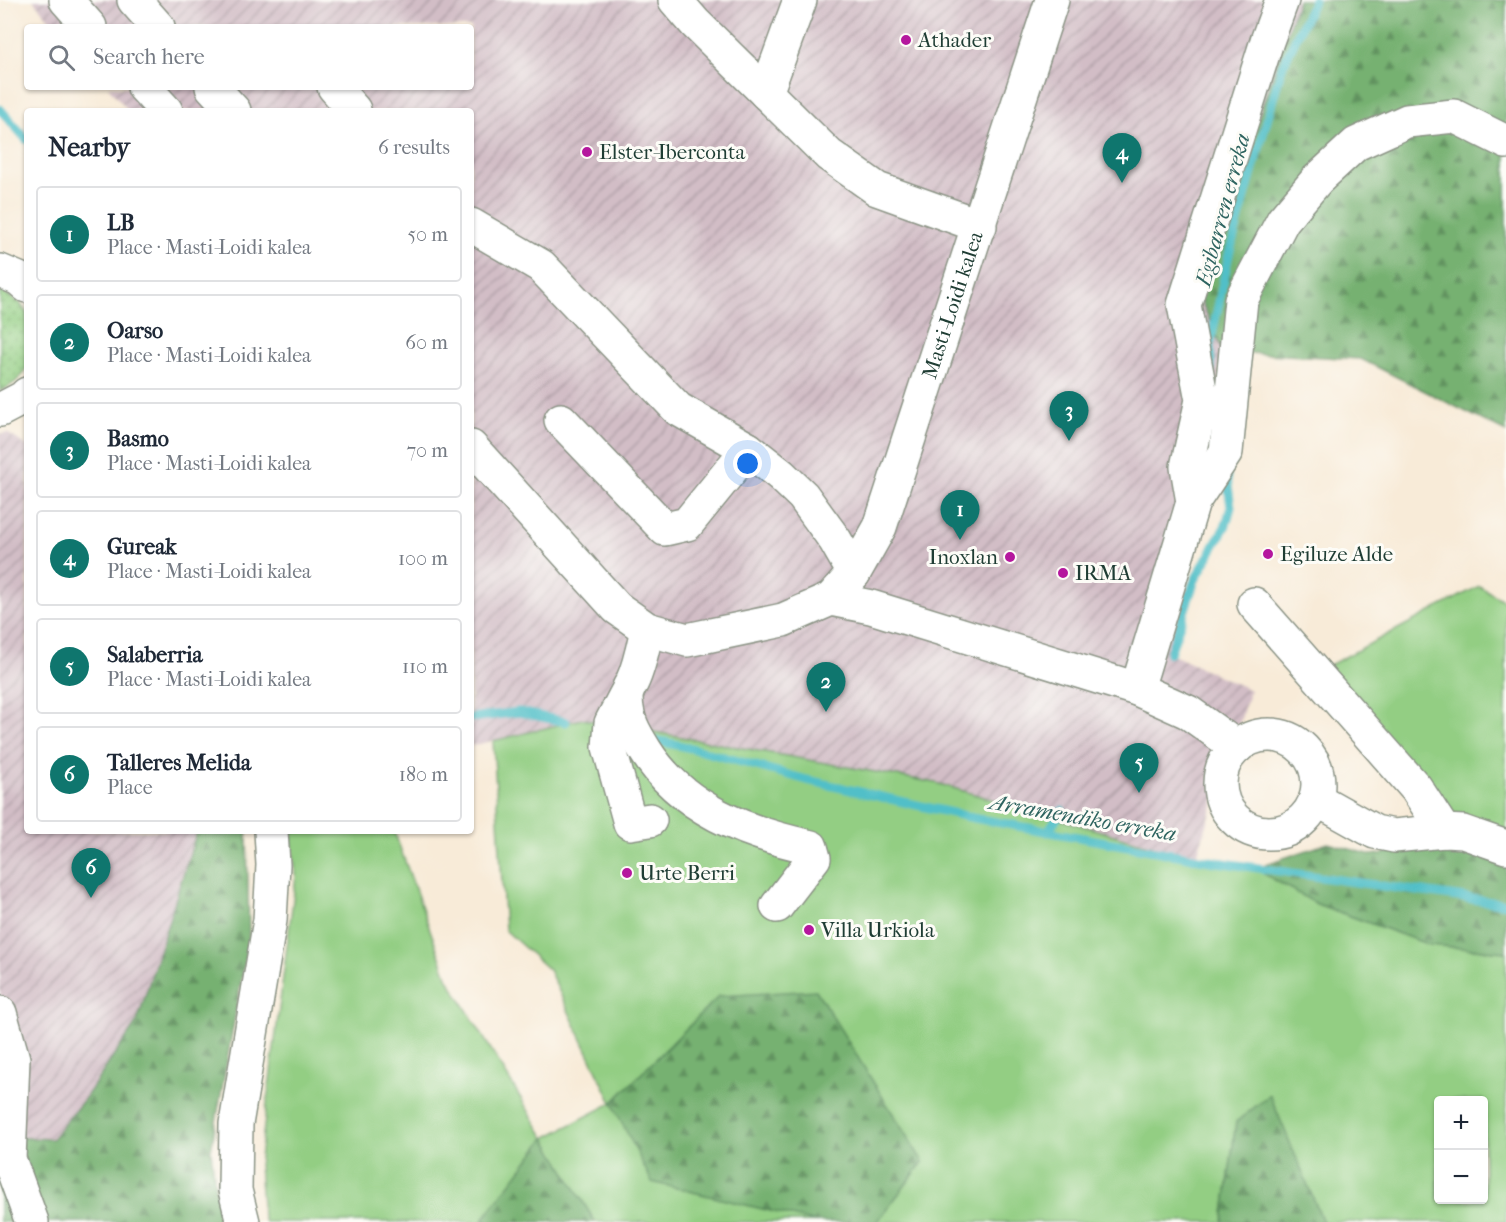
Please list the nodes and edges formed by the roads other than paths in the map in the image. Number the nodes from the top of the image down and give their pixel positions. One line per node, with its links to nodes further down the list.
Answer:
1 (66, 0): 7 (street)
2 (134, 0): 8 (street)
3 (675, 0): 10 (street)
4 (800, 0): 10 (street)
5 (1052, 0): 13 (street, Masti-Loidi kalea)
6 (1282, 0): 18 (street)
7 (87, 24)
8 (155, 24)
9 (147, 90): 11 (street)
10 (766, 93): 13 (street)
11 (163, 108)
12 (1506, 142): 18 (street)
13 (980, 226): 19 (street, Masti-Loidi kalea)
14 (474, 227): 16 (street)
15 (561, 420): 16 (street)
16 (748, 449): 19 (street)
17 (474, 450): 22 (street, Masti-Loidi kalea)
18 (1193, 502): 23 (street)
19 (854, 573): 20 (street, Masti-Loidi kalea)
20 (831, 599): 22 (street, Masti-Loidi kalea); 23 (street)
21 (1254, 604): 28 (street)
22 (647, 629): 24 (street)
23 (1137, 689): 25 (street)
24 (626, 696): 27 (street); 31 (street)
25 (1237, 747): 26 (street); 26 (street)
26 (1316, 798): 28 (street)
27 (650, 820)
28 (1444, 831): 30 (street)
29 (271, 834): 34 (street)
30 (1506, 847)
31 (777, 906)
32 (0, 1013): 33 (street)
33 (32, 1222)
34 (243, 1222)

